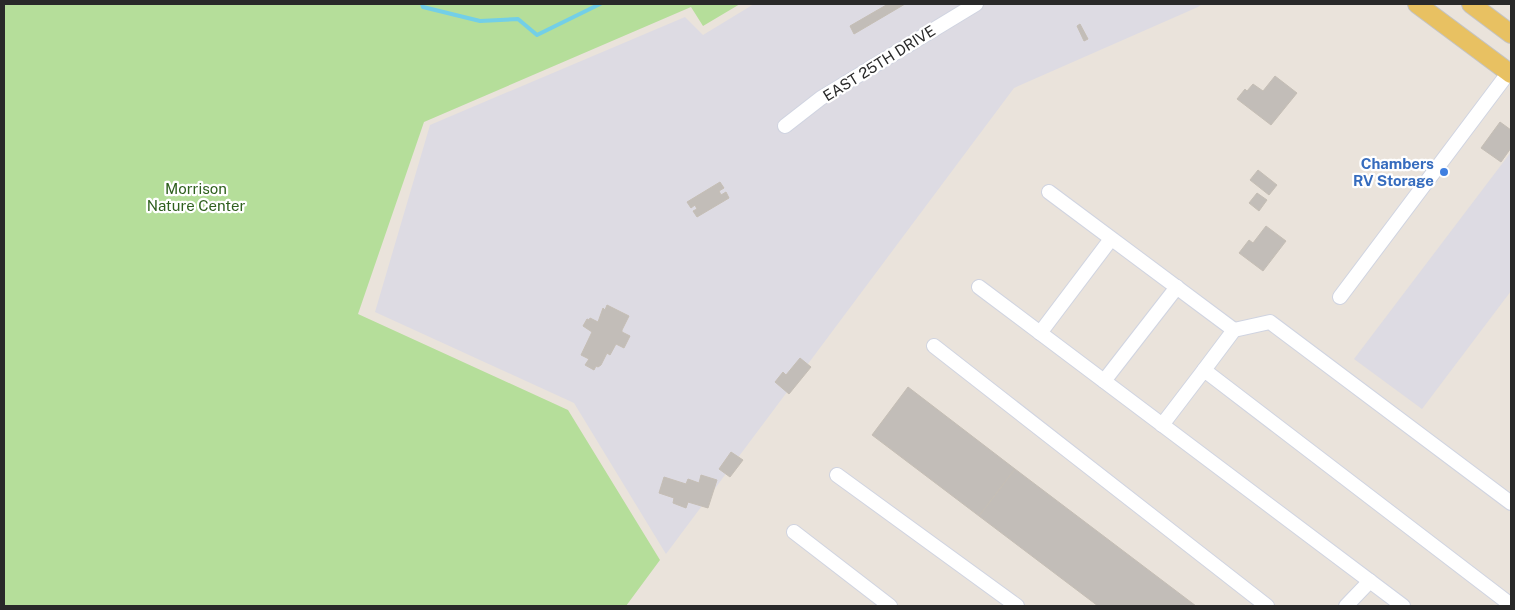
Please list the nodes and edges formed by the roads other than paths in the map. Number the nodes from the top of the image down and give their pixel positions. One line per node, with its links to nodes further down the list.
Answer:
1 (976, 4): 6 (lane, EAST 25TH DRIVE)
2 (1418, 4): 5 (main road)
3 (1471, 4): 4 (main road)
4 (1511, 34)
5 (1510, 73): 11 (lane)
6 (785, 126)
7 (1049, 192): 8 (lane)
8 (1110, 239): 10 (lane); 13 (lane)
9 (979, 287): 13 (lane)
10 (1177, 287): 12 (lane); 16 (lane)
11 (1340, 297)
12 (1234, 330): 15 (lane); 19 (lane)
13 (1040, 333): 16 (lane)
14 (934, 346): 25 (lane)
15 (1204, 370): 17 (lane); 22 (lane)
16 (1104, 381): 17 (lane)
17 (1162, 425): 21 (lane)
18 (837, 475): 24 (lane)
19 (1511, 503)
20 (794, 532): 23 (lane)
21 (1370, 581): 26 (lane); 27 (lane)
22 (1511, 605)
23 (890, 606)
24 (1017, 606)
25 (1267, 606)
26 (1346, 606)
27 (1403, 606)

